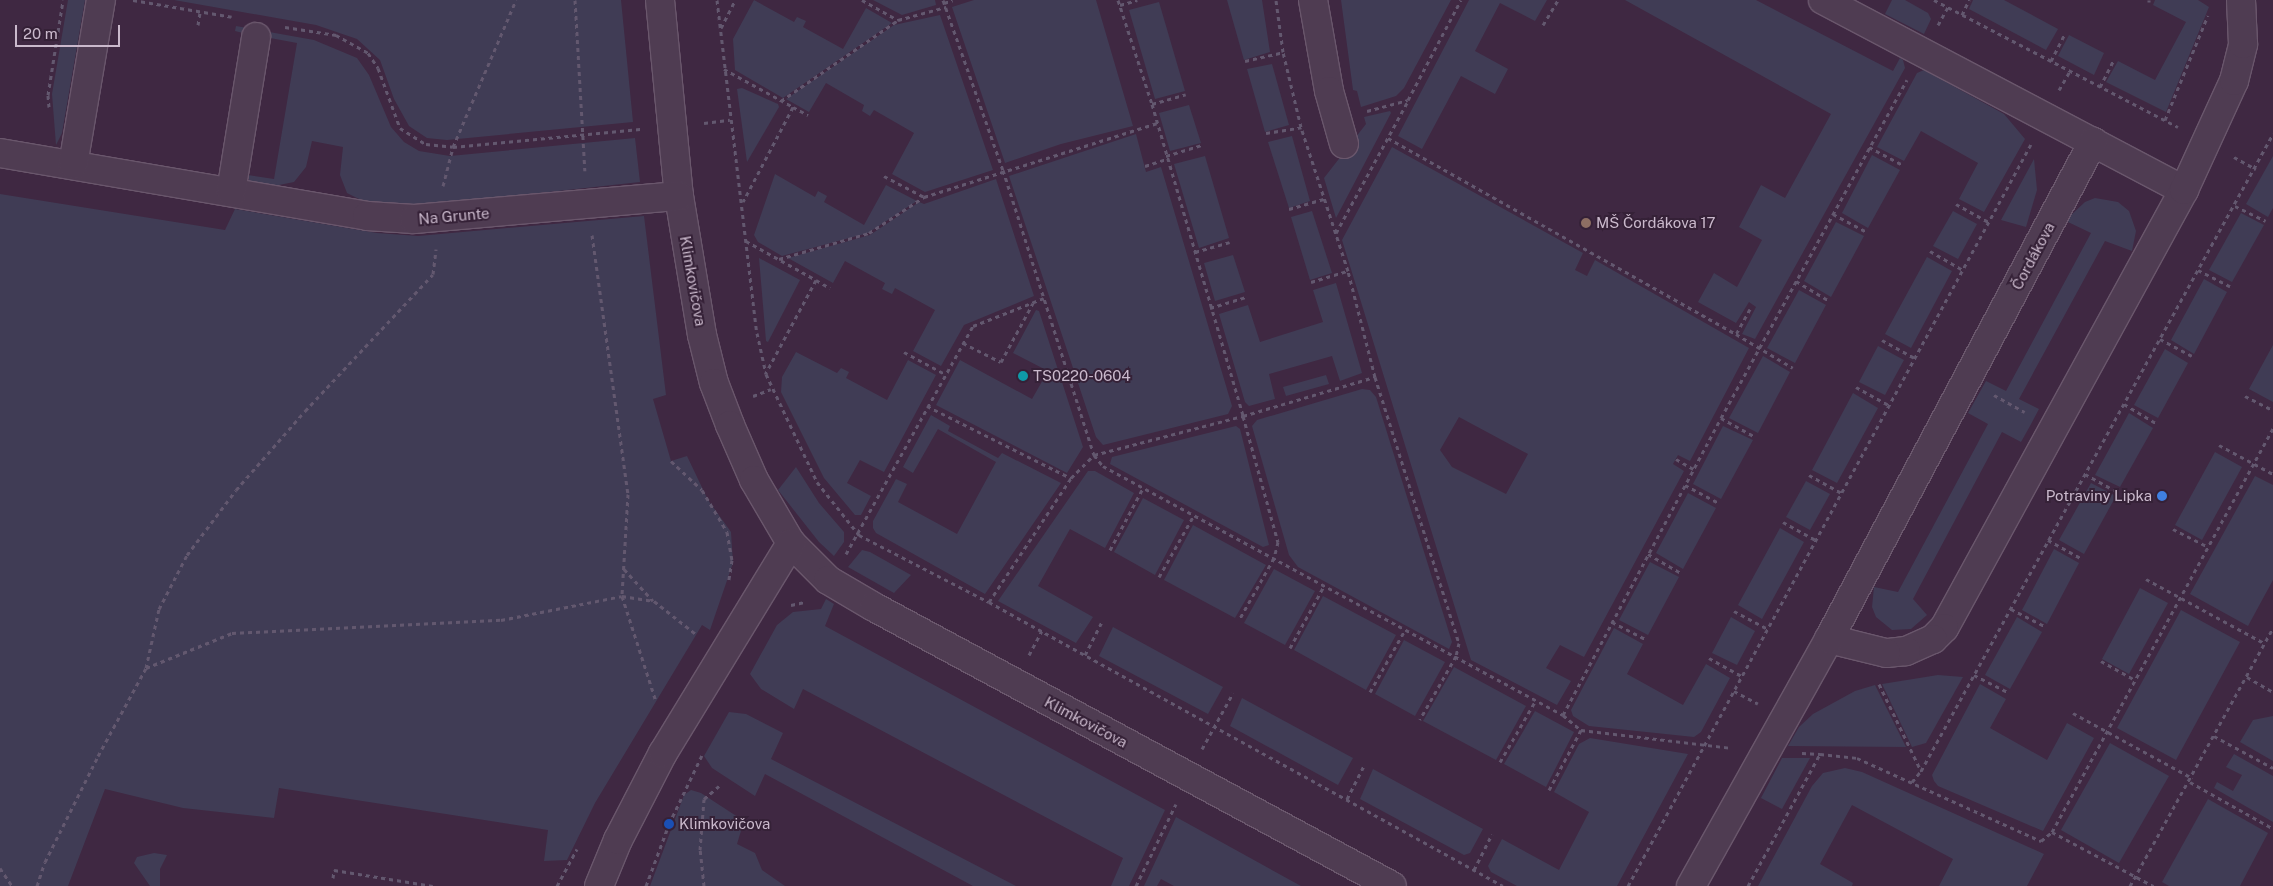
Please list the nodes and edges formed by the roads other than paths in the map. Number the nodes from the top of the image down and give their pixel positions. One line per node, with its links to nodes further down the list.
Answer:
1 (101, 0): 10 (street)
2 (660, 0): 13 (street, Klimkovičova)
3 (1313, 0): 8 (street)
4 (1823, 0): 7 (street)
5 (2241, 0): 11 (street)
6 (258, 27): 12 (street)
7 (2093, 142): 11 (street); 15 (street, Čordákova)
8 (1344, 144)
9 (0, 153): 10 (street, Na Grunte)
10 (73, 165): 12 (street, Na Grunte)
11 (2184, 190): 15 (street)
12 (231, 192): 13 (street, Na Grunte)
13 (679, 196): 14 (street, Klimkovičova)
14 (791, 543): 16 (street); 17 (street, Klimkovičova)
15 (1829, 639): 18 (street, Čordákova)
16 (599, 886)
17 (1392, 886)
18 (1691, 886)

